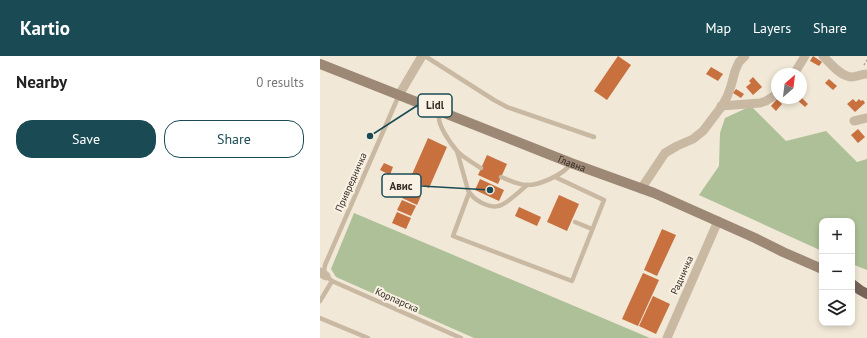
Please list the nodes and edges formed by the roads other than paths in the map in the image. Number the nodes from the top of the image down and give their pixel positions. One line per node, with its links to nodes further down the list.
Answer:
1 (424, 56): 8 (street); 14 (lane)
2 (744, 56): 10 (street)
3 (806, 56): 6 (street)
4 (823, 56): 7 (street)
5 (320, 64): 8 (main road, Главна)
6 (798, 68)
7 (867, 74)
8 (399, 95): 11 (main road, Главна); 27 (lane, Привредничка)
9 (771, 98): 10 (street)
10 (721, 106): 21 (street)
11 (440, 111): 15 (lane); 16 (main road, Главна)
12 (867, 118): 13 (street)
13 (854, 120)
14 (594, 137)
15 (457, 151): 17 (lane); 22 (lane)
16 (571, 163): 19 (lane); 21 (main road, Главна)
17 (481, 168)
18 (501, 177): 20 (lane)
19 (555, 177): 20 (lane); 25 (lane)
20 (527, 185): 22 (lane)
21 (641, 189): 23 (main road, Главна)
22 (470, 193): 25 (lane)
23 (718, 221): 26 (main road, Главна); 36 (street, Радничка)
24 (575, 222): 25 (lane)
25 (592, 229)
26 (819, 268)
27 (326, 276): 32 (lane); 35 (lane, Корпарска)
28 (855, 284): 30 (main road)
29 (855, 286): 31 (main road)
30 (867, 288)
31 (867, 294)
32 (320, 301)
33 (320, 318): 34 (lane)
34 (368, 338)
35 (461, 338)
36 (667, 338)

